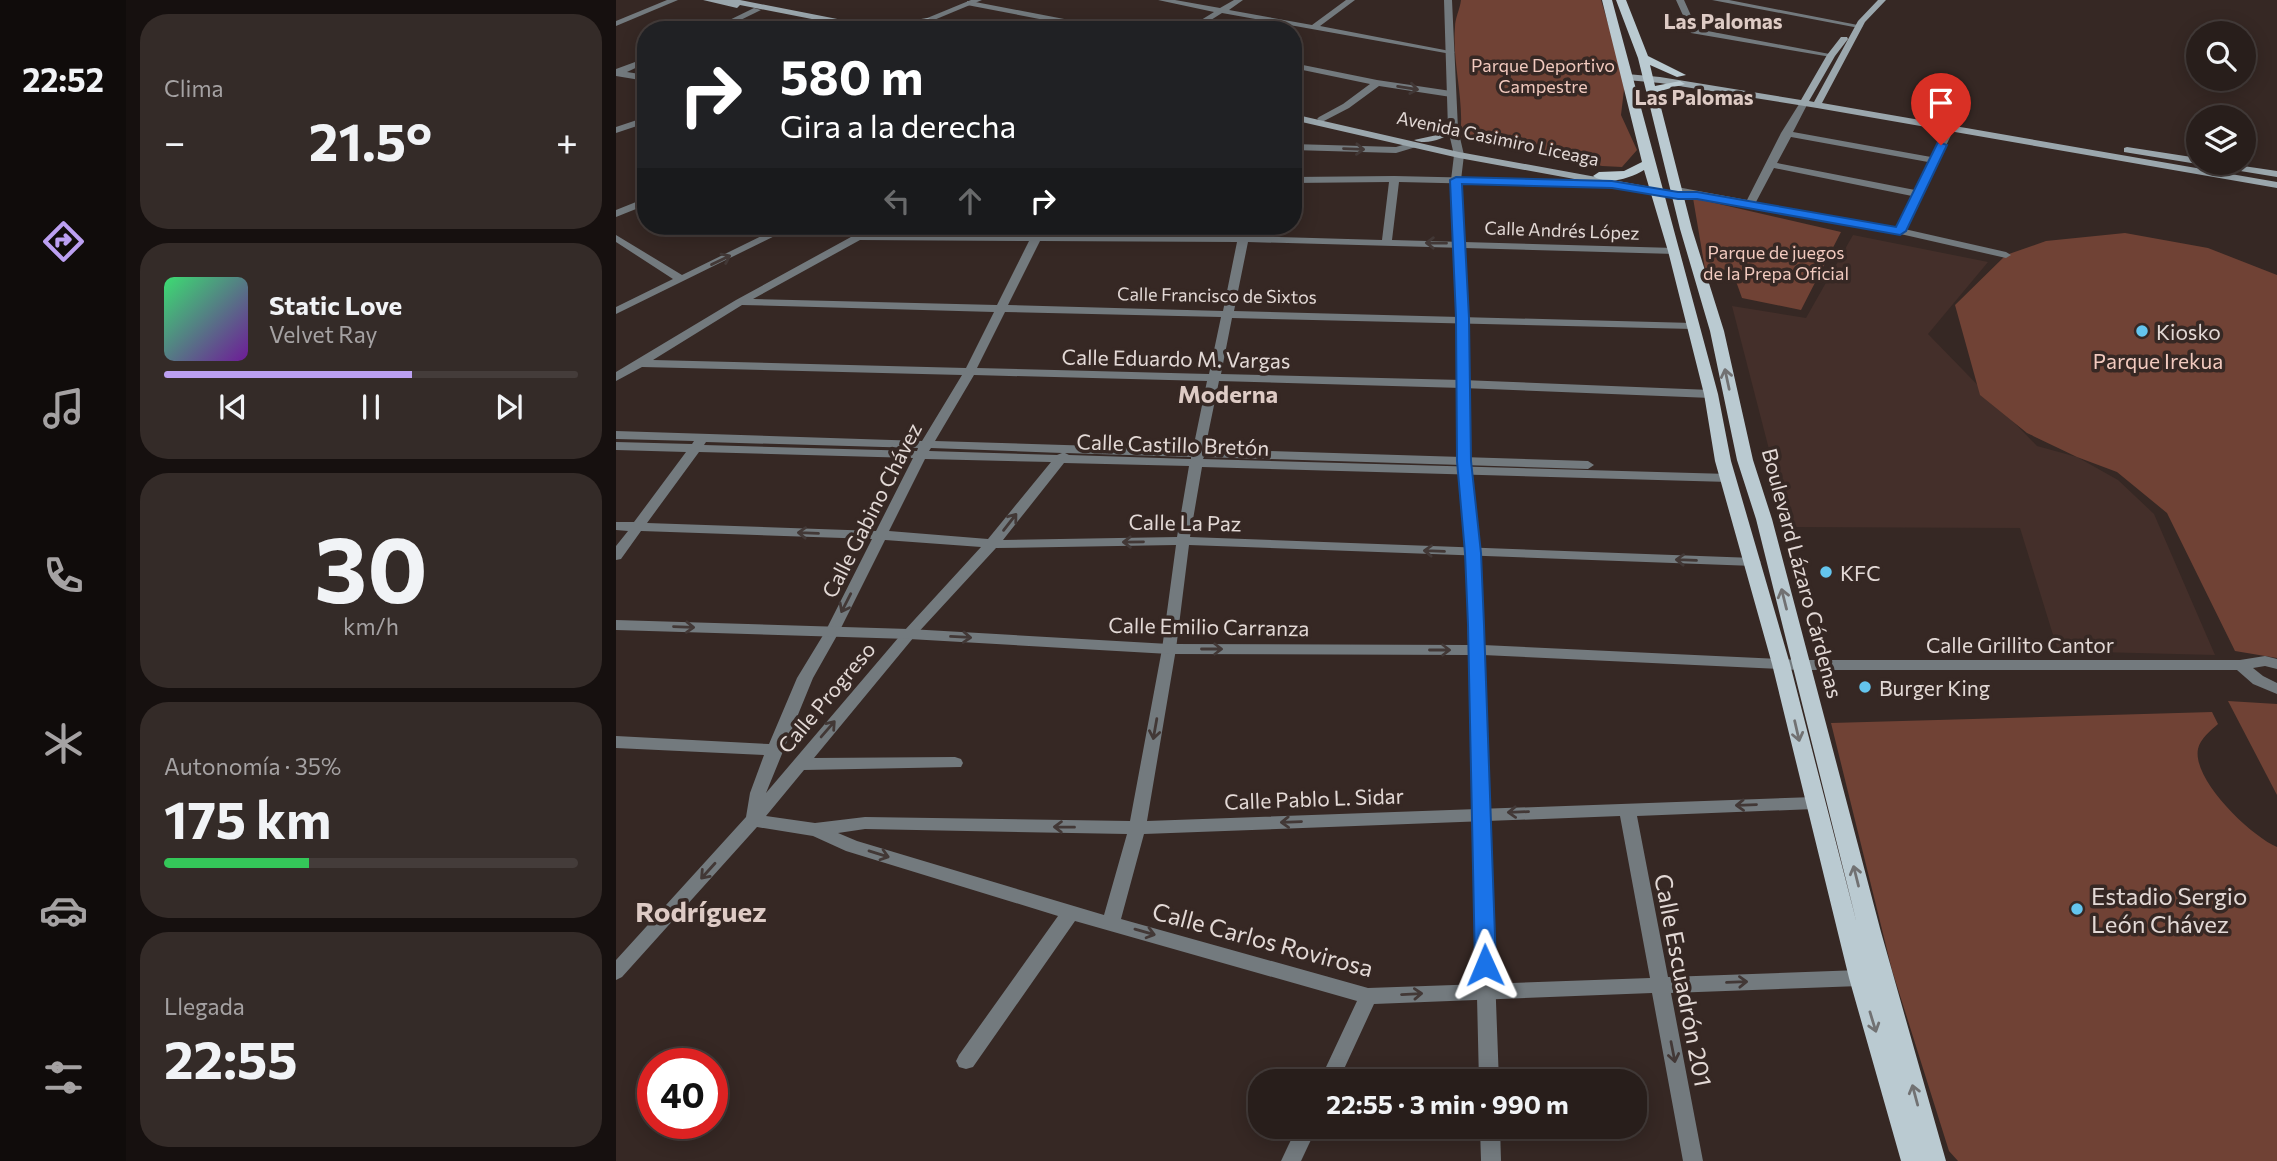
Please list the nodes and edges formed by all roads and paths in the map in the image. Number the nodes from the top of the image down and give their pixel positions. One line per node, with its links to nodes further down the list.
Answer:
1 (674, 0): 18 (street)
2 (707, 0): 15 (main road)
3 (728, 0): 21 (main road)
4 (1161, 0): 16 (street)
5 (1238, 0): 16 (street)
6 (1351, 0): 29 (street)
7 (1448, 0): 30 (street)
8 (1607, 0): 36 (main road, Boulevard Lázaro Cárdenas)
9 (1621, 0): 32 (main road, Boulevard Lázaro Cárdenas)
10 (1680, 0): 31 (street)
11 (1716, 0): 27 (street)
12 (1870, 0): 27 (main road)
13 (1882, 0): 27 (main road)
14 (974, 1): 22 (street); 23 (street)
15 (757, 10): 19 (street); 20 (main road)
16 (1220, 10): 24 (street); 25 (street)
17 (616, 11): 18 (street)
18 (638, 15): 26 (street)
19 (733, 21)
20 (809, 21)
21 (834, 21)
22 (926, 21)
23 (1068, 21)
24 (1203, 21)
25 (1276, 21)
26 (616, 24)
27 (1856, 25): 31 (main road); 43 (main road)
28 (1302, 26): 29 (street)
29 (1312, 28): 30 (street)
30 (1451, 52): 41 (street)
31 (1830, 55): 42 (main road)
32 (1643, 58): 38 (main road, Boulevard Lázaro Cárdenas); 39 (main road)
33 (637, 64): 35 (street)
34 (1302, 67): 40 (street)
35 (617, 73): 37 (street)
36 (1626, 74): 38 (main road); 57 (main road, Boulevard Lázaro Cárdenas)
37 (637, 76)
38 (1647, 80): 39 (main road); 39 (main road); 67 (main road, Boulevard Lázaro Cárdenas)
39 (1680, 80): 42 (main road)
40 (1377, 83): 41 (street, one-way to 41); 46 (street)
41 (1451, 94): 48 (street)
42 (1806, 101): 43 (main road); 51 (street)
43 (1819, 103): 49 (main road); 54 (main road)
44 (1302, 116): 46 (main road, Avenida Casimiro Liceaga)
45 (1302, 117): 52 (main road, Avenida Casimiro Liceaga)
46 (1322, 119): 52 (main road, Avenida Casimiro Liceaga)
47 (637, 123): 50 (street)
48 (1453, 129): 52 (main road); 56 (street)
49 (1949, 129): 55 (street); 65 (main road)
50 (616, 130)
51 (1786, 133): 55 (street); 58 (street)
52 (1416, 142): 53 (street, one-way to 52); 56 (main road, Avenida Casimiro Liceaga)
53 (1302, 147)
54 (2186, 159)
55 (1934, 160): 68 (street)
56 (1458, 162): 61 (main road, Avenida Casimiro Liceaga); 62 (street); 64 (street); 64 (main road, Avenida Casimiro Liceaga); 81 (street)
57 (1648, 163): 61 (main road); 66 (main road, Boulevard Lázaro Cárdenas)
58 (1770, 165): 68 (street); 69 (street)
59 (2256, 171): 60 (main road)
60 (2277, 174)
61 (1599, 176): 66 (main road, Avenida Casimiro Liceaga)
62 (1395, 179): 63 (street); 80 (street)
63 (1302, 180)
64 (1612, 184): 66 (main road, Avenida Casimiro Liceaga)
65 (2277, 185)
66 (1659, 190): 67 (main road, Avenida Casimiro Liceaga); 82 (main road, Boulevard Lázaro Cárdenas)
67 (1678, 193): 69 (street, Avenida Casimiro Liceaga); 118 (main road, Boulevard Lázaro Cárdenas, one-way to 67)
68 (1918, 194): 72 (street)
69 (1750, 204): 72 (street, Avenida Casimiro Liceaga)
70 (637, 205): 71 (street)
71 (616, 214)
72 (1900, 231): 83 (street, Avenida Casimiro Liceaga)
73 (771, 235): 84 (street, one-way to 73)
74 (863, 235): 76 (street)
75 (1243, 235): 79 (street)
76 (860, 237): 77 (street, Calle Andrés López); 85 (street)
77 (1036, 237): 79 (street, Calle Andrés López); 86 (street, Calle Gabino Chávez)
78 (616, 238): 84 (street)
79 (1242, 239): 80 (street, Calle Andrés López); 88 (street)
80 (1387, 243): 81 (street, Calle Andrés López, one-way to 80)
81 (1459, 244): 82 (street, Calle Andrés López); 89 (street)
82 (1675, 251): 90 (main road, Boulevard Lázaro Cárdenas)
83 (2006, 255)
84 (681, 279): 87 (street)
85 (740, 302): 86 (street, Calle Francisco de Sixtos); 91 (street)
86 (1001, 309): 88 (street, Calle Francisco de Sixtos); 92 (street, Calle Gabino Chávez)
87 (616, 311)
88 (1226, 312): 89 (street, Calle Francisco de Sixtos); 94 (street)
89 (1462, 318): 90 (street, Calle Francisco de Sixtos); 95 (street)
90 (1693, 326): 96 (main road, Boulevard Lázaro Cárdenas)
91 (640, 363): 92 (street, Calle Eduardo M. Vargas); 93 (street)
92 (969, 373): 94 (street, Calle Eduardo M. Vargas); 100 (street, Calle Gabino Chávez)
93 (616, 377)
94 (1213, 378): 95 (street, Calle Eduardo M. Vargas); 102 (street)
95 (1462, 384): 96 (street, Calle Eduardo M. Vargas); 103 (street)
96 (1710, 394): 104 (main road, Boulevard Lázaro Cárdenas)
97 (616, 435): 98 (street, Calle Castillo Bretón)
98 (699, 443): 99 (street, Calle Castillo Bretón); 100 (street, Calle Castillo Bretón); 106 (street)
99 (616, 446)
100 (924, 450): 101 (street, Calle Castillo Bretón); 107 (street, Calle Gabino Chávez)
101 (1064, 454): 102 (street, Calle Castillo Bretón); 109 (street, Calle Progreso, one-way to 101)
102 (1197, 458): 103 (street, Calle Castillo Bretón); 108 (street)
103 (1464, 466): 104 (street, Calle Castillo Bretón); 110 (street)
104 (1728, 474): 112 (main road, Boulevard Lázaro Cárdenas)
105 (616, 526): 106 (street, Calle La Paz)
106 (638, 527): 107 (street, Calle La Paz, one-way to 106); 111 (street)
107 (881, 535): 109 (street, Calle La Paz); 114 (street, Calle Gabino Chávez, one-way to 114)
108 (1183, 541): 109 (street, Calle La Paz, one-way to 109); 110 (street, Calle La Paz, one-way to 108); 116 (street)
109 (992, 544): 115 (street, Calle Progreso)
110 (1473, 553): 112 (street, Calle La Paz, one-way to 110); 117 (street)
111 (616, 556)
112 (1754, 562): 118 (main road, Boulevard Lázaro Cárdenas)
113 (616, 625): 114 (street, Calle Emilio Carranza, one-way to 114)
114 (832, 632): 115 (street, Calle Emilio Carranza); 123 (street, Calle Gabino Chávez)
115 (909, 634): 116 (street, Calle Emilio Carranza, one-way to 116); 125 (street, Calle Progreso, one-way to 115)
116 (1169, 649): 117 (street, Calle Emilio Carranza, one-way to 117); 130 (street, one-way to 130)
117 (1477, 650): 118 (street, Calle Emilio Carranza); 128 (street)
118 (1791, 664): 120 (street, Calle Grillito Cantor); 126 (main road, Boulevard Lázaro Cárdenas, one-way to 126); 148 (main road, Boulevard Lázaro Cárdenas, one-way to 118)
119 (2277, 664): 120 (street, Calle Grillito Cantor)
120 (2240, 665): 121 (street)
121 (2277, 689)
122 (616, 742): 123 (street)
123 (774, 750): 129 (street, Calle Gabino Chávez)
124 (956, 763): 125 (street)
125 (798, 764): 129 (street, Calle Progreso)
126 (1814, 803): 127 (street, Calle Pablo L. Sidar, one-way to 127); 135 (main road, Boulevard Lázaro Cárdenas)
127 (1627, 809): 128 (street, Calle Pablo L. Sidar, one-way to 128); 136 (street, Calle Escuadrón 201)
128 (1481, 813): 130 (street, Calle Pablo L. Sidar, one-way to 130); 137 (street)
129 (753, 820): 131 (street, Calle Carlos Rovirosa); 134 (street, Calle Progreso, one-way to 134)
130 (1137, 828): 131 (street, Calle Pablo L. Sidar, one-way to 131); 133 (street)
131 (816, 830): 132 (street, Calle Carlos Rovirosa, one-way to 132)
132 (1071, 912): 133 (street, Calle Carlos Rovirosa); 139 (street)
133 (1111, 922): 138 (street, Calle Carlos Rovirosa, one-way to 138)
134 (616, 972)
135 (1860, 978): 136 (street, Calle Carlos Rovirosa, one-way to 135); 147 (main road, Boulevard Lázaro Cárdenas, one-way to 147)
136 (1660, 985): 137 (street, Calle Carlos Rovirosa); 146 (street, Calle Escuadrón 201, one-way to 146)
137 (1486, 990): 138 (street, Calle Carlos Rovirosa, one-way to 137); 141 (street)
138 (1368, 996): 140 (street)
139 (966, 1060)
140 (1334, 1069)
141 (1489, 1069)
142 (1301, 1139): 144 (street)
143 (1490, 1139): 145 (street)
144 (1291, 1161)
145 (1491, 1161)
146 (1693, 1161)
147 (1914, 1161)
148 (1933, 1161)

